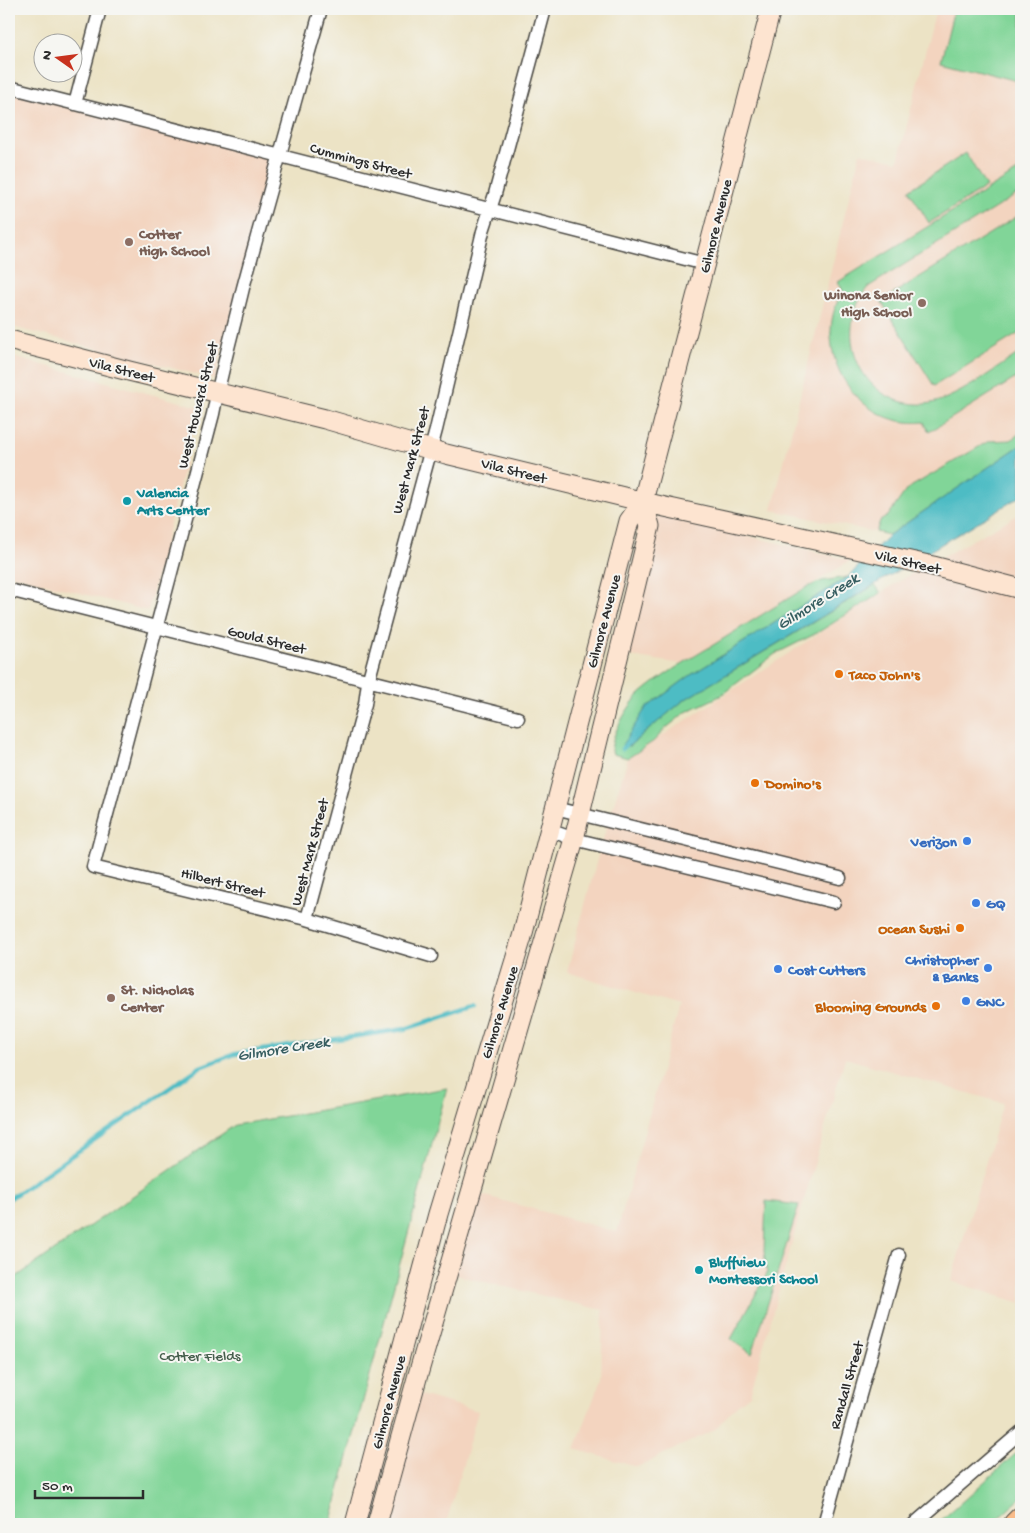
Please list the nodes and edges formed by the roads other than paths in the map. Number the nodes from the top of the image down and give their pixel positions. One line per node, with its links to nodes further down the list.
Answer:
1 (100, 9): 6 (street)
2 (321, 9): 7 (street, West Howard Street)
3 (545, 9): 8 (street, West Mark Street)
4 (771, 9): 9 (street, Gilmore Avenue)
5 (9, 87): 6 (street, Cummings Street)
6 (75, 104): 7 (street, Cummings Street)
7 (279, 156): 8 (street, Cummings Street); 11 (street, West Howard Street)
8 (490, 210): 9 (street, Cummings Street); 12 (street, West Mark Street)
9 (705, 264): 13 (street, Gilmore Avenue)
10 (9, 340): 11 (street, Vila Street)
11 (217, 393): 12 (street, Vila Street); 16 (street, West Howard Street)
12 (431, 450): 13 (street, Vila Street); 17 (street, West Mark Street)
13 (643, 502): 14 (street, Vila Street); 19 (street, Gilmore Avenue); 20 (street, Gilmore Avenue)
14 (1021, 589)
15 (9, 590): 16 (street, Gould Street)
16 (156, 628): 17 (street, Gould Street); 23 (street, West Howard Street)
17 (368, 682): 18 (street, Gould Street); 26 (street, West Mark Street)
18 (518, 718)
19 (555, 808): 20 (street); 21 (street, Gilmore Avenue)
20 (580, 815): 22 (street, Gilmore Avenue); 24 (street)
21 (549, 830): 22 (street); 31 (street, Gilmore Avenue)
22 (574, 839): 25 (street); 32 (street, Gilmore Avenue)
23 (93, 867): 26 (street, Hilbert Street)
24 (840, 878)
25 (834, 902)
26 (307, 919): 27 (street, Hilbert Street)
27 (431, 956)
28 (900, 1255): 33 (street, Randall Street)
29 (1021, 1432): 34 (street)
30 (1021, 1519): 35 (highway)
31 (355, 1524)
32 (377, 1524)
33 (824, 1524)
34 (914, 1524)
35 (1016, 1524)

